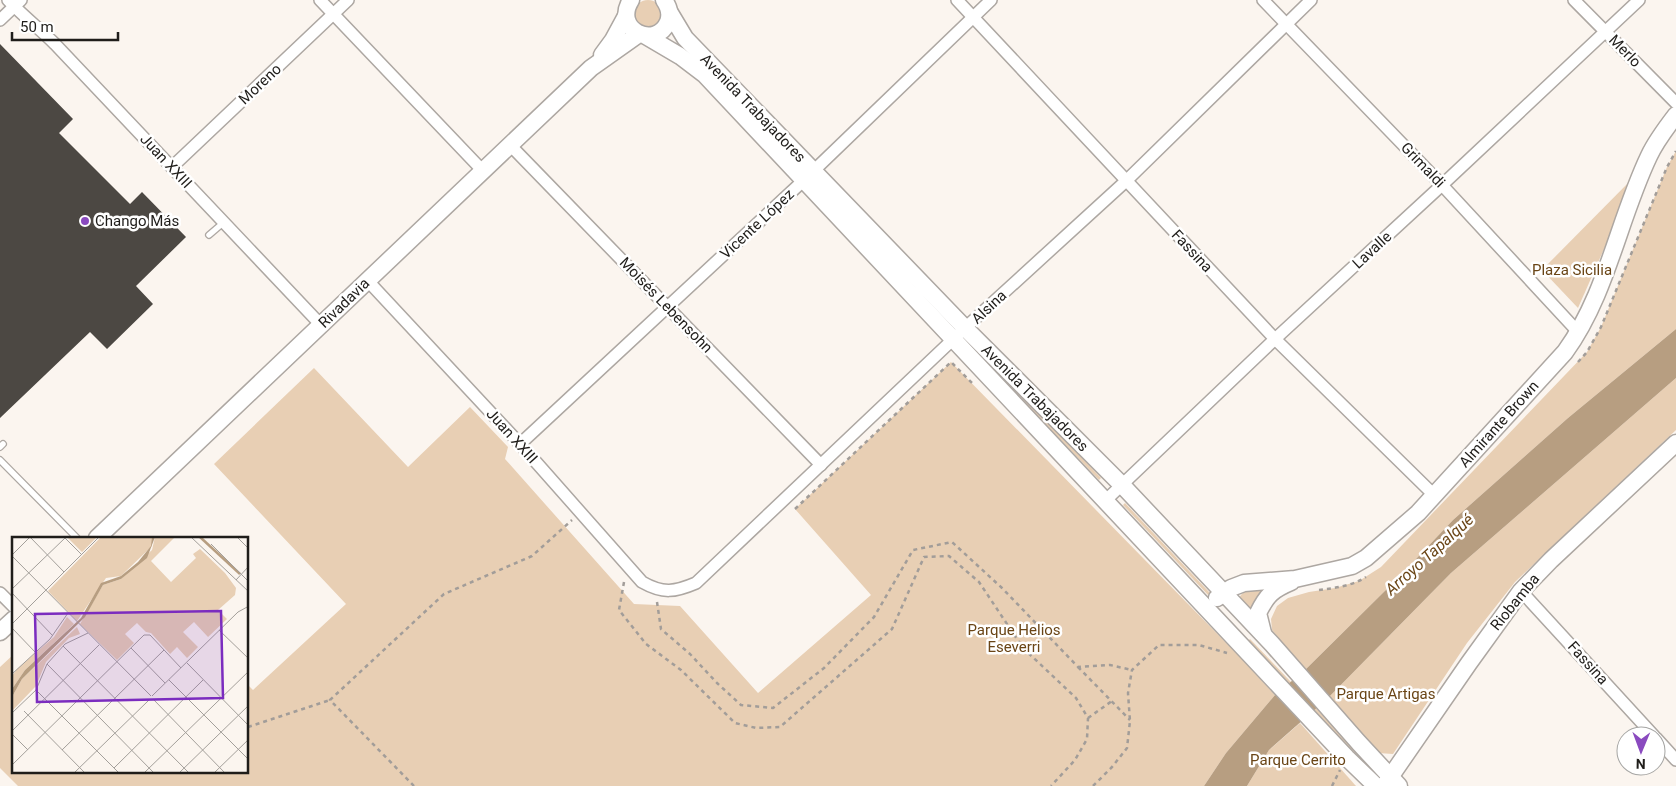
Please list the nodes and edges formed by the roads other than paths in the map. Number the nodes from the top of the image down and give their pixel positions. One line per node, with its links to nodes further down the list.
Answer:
1 (320, 0): 12 (street)
2 (348, 0): 12 (street, Moreno)
3 (957, 0): 13 (street, Fassina)
4 (992, 0): 13 (street, Vicente López)
5 (1264, 0): 15 (street, Grimaldi)
6 (1311, 0): 15 (street, Alsina)
7 (1574, 0): 16 (street, Merlo)
8 (1639, 0): 16 (street, Lavalle)
9 (14, 2): 14 (street); 22 (street, Juan XXIII)
10 (626, 6): 17 (main road); 18 (main road, Rivadavia)
11 (667, 7): 17 (main road, Rivadavia); 24 (main road, Avenida Trabajadores)
12 (334, 14): 22 (street, Moreno); 23 (street)
13 (974, 18): 24 (street, Vicente López); 25 (street, Fassina)
14 (0, 20)
15 (1286, 24): 25 (street, Alsina); 26 (street, Grimaldi)
16 (1606, 32): 19 (street, Merlo); 26 (street, Lavalle)
17 (643, 35): 18 (main road, Rivadavia); 24 (main road, Avenida Trabajadores)
18 (591, 68): 21 (main road, Rivadavia)
19 (1676, 103)
20 (1676, 115): 33 (main road, Almirante Brown)
21 (510, 145): 23 (main road, Rivadavia); 30 (street, Moisés Lebensohn)
22 (172, 167): 27 (street, Juan XXIII)
23 (483, 171): 29 (main road, Rivadavia)
24 (809, 175): 30 (street, Vicente López); 32 (main road, Avenida Trabajadores); 35 (main road, Avenida Trabajadores)
25 (1126, 181): 32 (street, Alsina); 34 (street, Fassina)
26 (1442, 185): 33 (street, Grimaldi); 34 (street, Lavalle)
27 (222, 223): 28 (lane); 31 (street, Juan XXIII)
28 (209, 235)
29 (368, 281): 31 (main road, Rivadavia); 37 (street, Juan XXIII)
30 (668, 306): 37 (street, Vicente López); 39 (street, Moisés Lebensohn)
31 (321, 325): 44 (main road, Rivadavia)
32 (965, 328): 35 (street, Alsina); 40 (main road, Avenida Trabajadores)
33 (1579, 333): 41 (main road, Almirante Brown)
34 (1275, 339): 40 (street, Lavalle); 41 (street, Fassina)
35 (953, 340): 39 (street, Alsina); 42 (main road, Avenida Trabajadores)
36 (1676, 443): 47 (main road, Riobamba)
37 (520, 444): 46 (street, Juan XXIII)
38 (0, 460): 43 (lane)
39 (821, 465): 46 (street, Alsina)
40 (1122, 485): 42 (street, Lavalle); 49 (main road, Avenida Trabajadores)
41 (1434, 495): 45 (main road, Almirante Brown)
42 (1106, 500): 51 (main road, Avenida Trabajadores)
43 (76, 537)
44 (98, 537)
45 (1296, 580): 49 (main road, Almirante Brown); 54 (main road)
46 (655, 590)
47 (1522, 591): 55 (street, Fassina); 58 (main road, Riobamba)
48 (0, 593): 50 (street)
49 (1224, 593): 51 (main road, Almirante Brown); 54 (main road, Avenida Trabajadores)
50 (12, 605)
51 (1205, 606): 58 (main road, Avenida Trabajadores)
52 (12, 621): 53 (main road)
53 (0, 632)
54 (1268, 640): 58 (main road, Avenida Trabajadores)
55 (1645, 726)
56 (1666, 749): 57 (street, Fassina)
57 (1676, 760)
58 (1387, 784)

